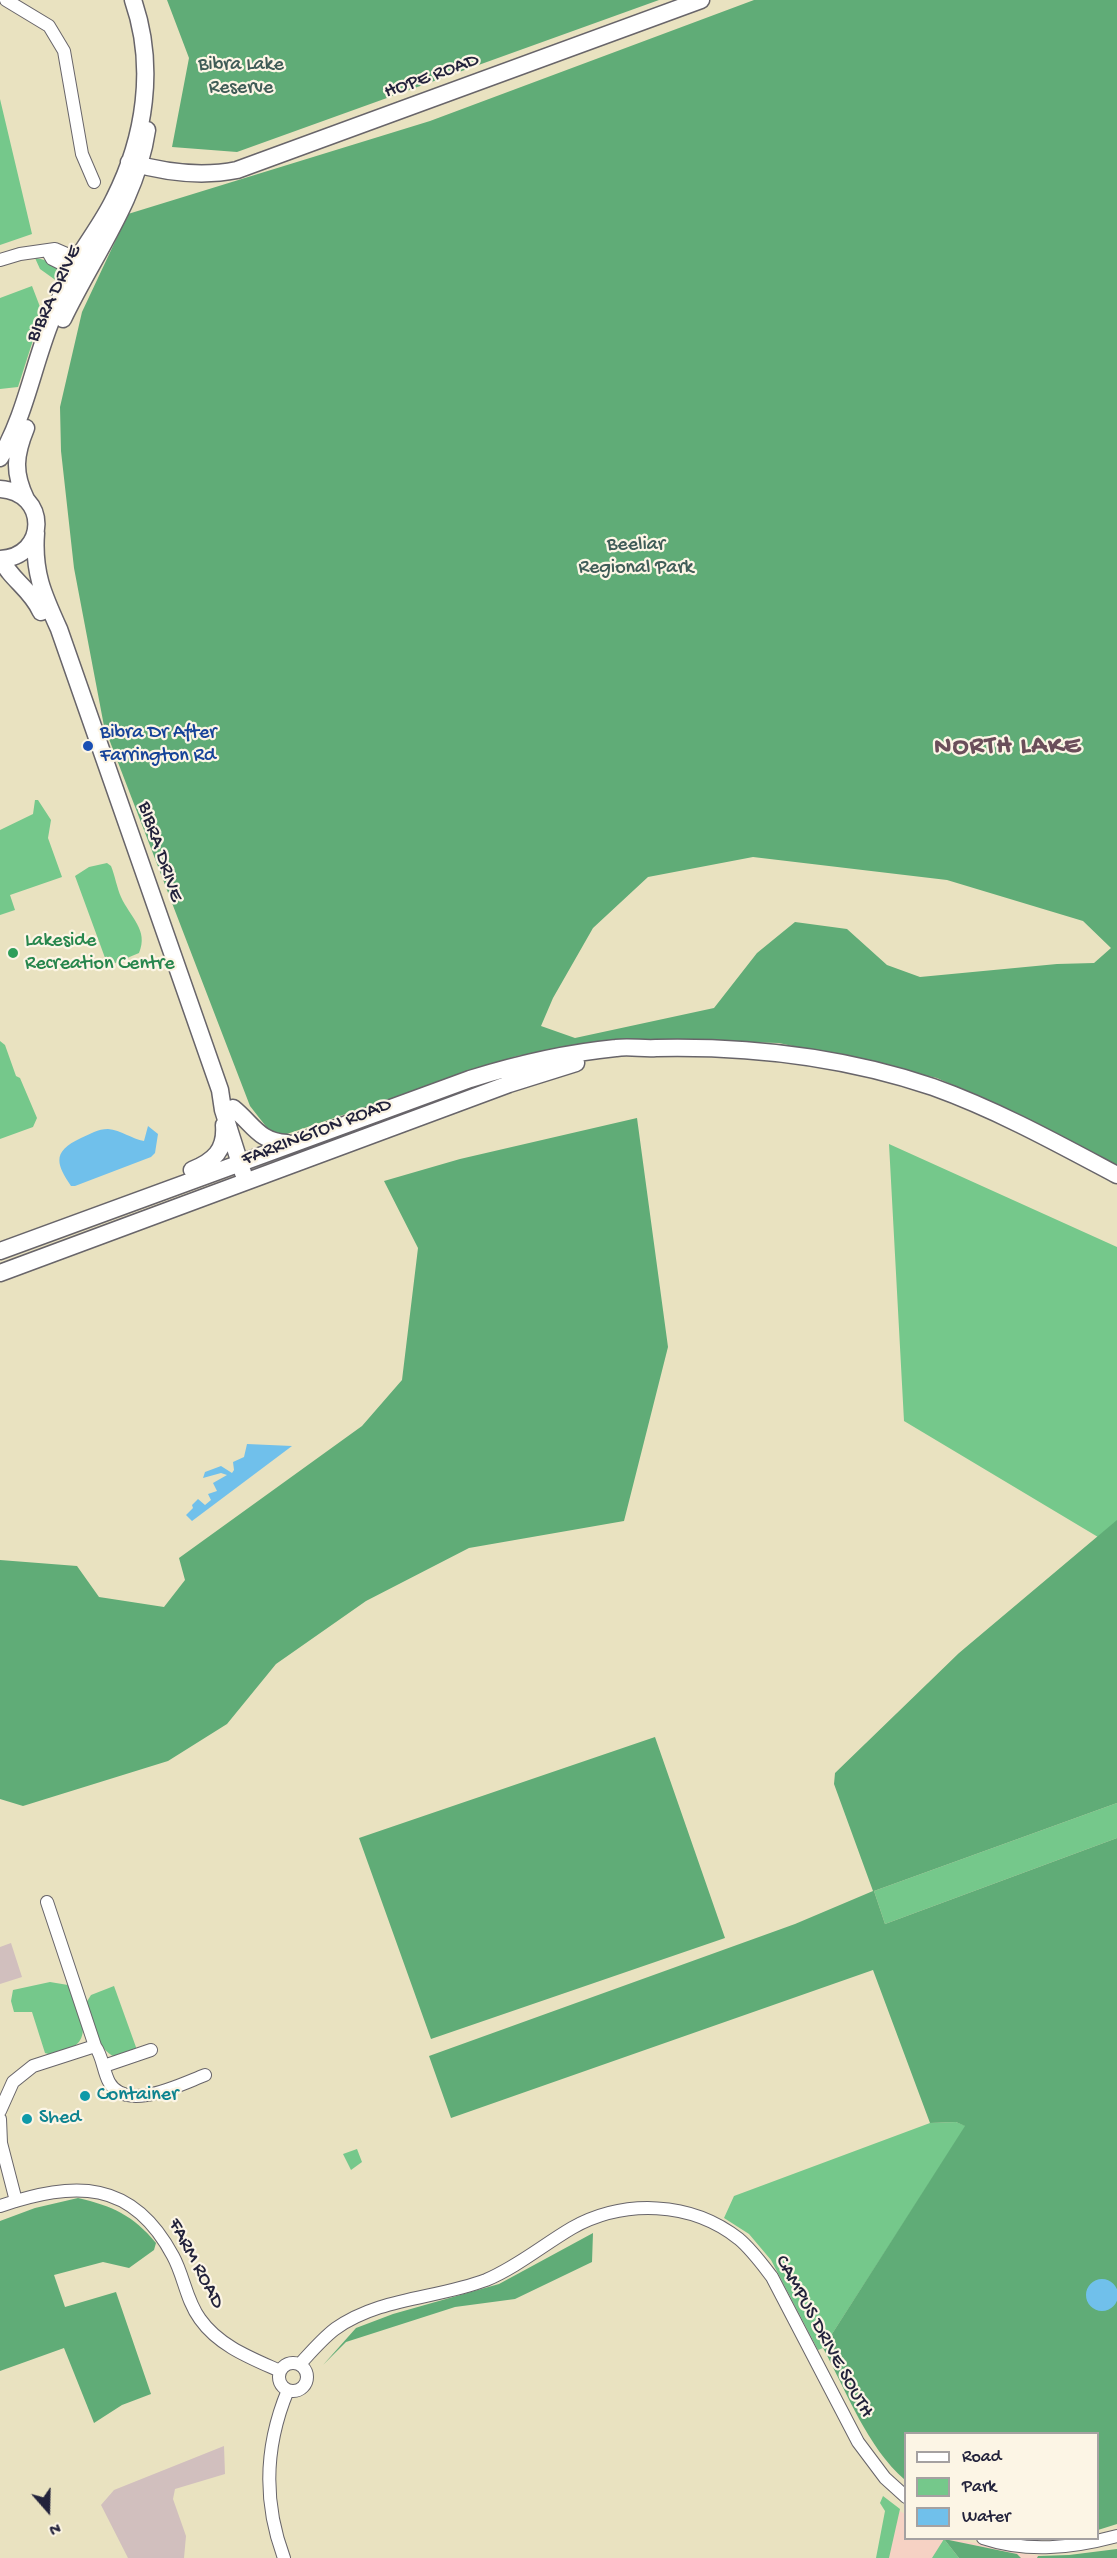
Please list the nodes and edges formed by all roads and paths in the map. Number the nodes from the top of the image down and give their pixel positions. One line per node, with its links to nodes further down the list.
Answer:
1 (6, 0): 5 (street)
2 (133, 0): 4 (street, BIBRA DRIVE)
3 (701, 0): 4 (street, HOPE ROAD)
4 (136, 159): 7 (street, BIBRA DRIVE)
5 (94, 182)
6 (0, 260): 7 (street)
7 (81, 267): 8 (street, BIBRA DRIVE); 10 (street, BIBRA DRIVE)
8 (0, 458)
9 (0, 489): 10 (street)
10 (26, 498): 11 (street, BIBRA DRIVE)
11 (36, 533): 12 (street); 13 (street, BIBRA DRIVE)
12 (1, 560): 13 (street, BIBRA DRIVE)
13 (68, 663): 15 (street, BIBRA DRIVE)
14 (653, 1048): 16 (street, FARRINGTON ROAD); 18 (street, FARRINGTON ROAD); 19 (street, FARRINGTON ROAD)
15 (228, 1109): 16 (street); 17 (street, BIBRA DRIVE); 20 (street)
16 (290, 1144): 17 (street, FARRINGTON ROAD)
17 (245, 1161): 19 (street, BIBRA DRIVE); 20 (street, FARRINGTON ROAD)
18 (1117, 1174)
19 (252, 1180): 21 (street, FARRINGTON ROAD)
20 (108, 1211): 22 (street, FARRINGTON ROAD)
21 (75, 1245): 22 (street); 23 (street, FARRINGTON ROAD)
22 (0, 1251)
23 (0, 1273)
24 (47, 1902): 25 (street)
25 (95, 2046): 27 (street); 29 (street)
26 (151, 2050): 27 (street)
27 (104, 2066): 28 (street)
28 (205, 2075)
29 (0, 2111)
30 (0, 2119): 31 (street)
31 (16, 2201): 32 (street, FARM ROAD); 34 (street, FARM ROAD)
32 (0, 2206)
33 (300, 2364): 34 (street, CAMPUS DRIVE SOUTH); 35 (street); 36 (street, CAMPUS DRIVE SOUTH)
34 (280, 2371): 35 (street)
35 (288, 2390): 41 (street)
36 (904, 2495)
37 (1117, 2536): 40 (street)
38 (993, 2540): 39 (street)
39 (1098, 2540)
40 (1099, 2540)
41 (284, 2558)

